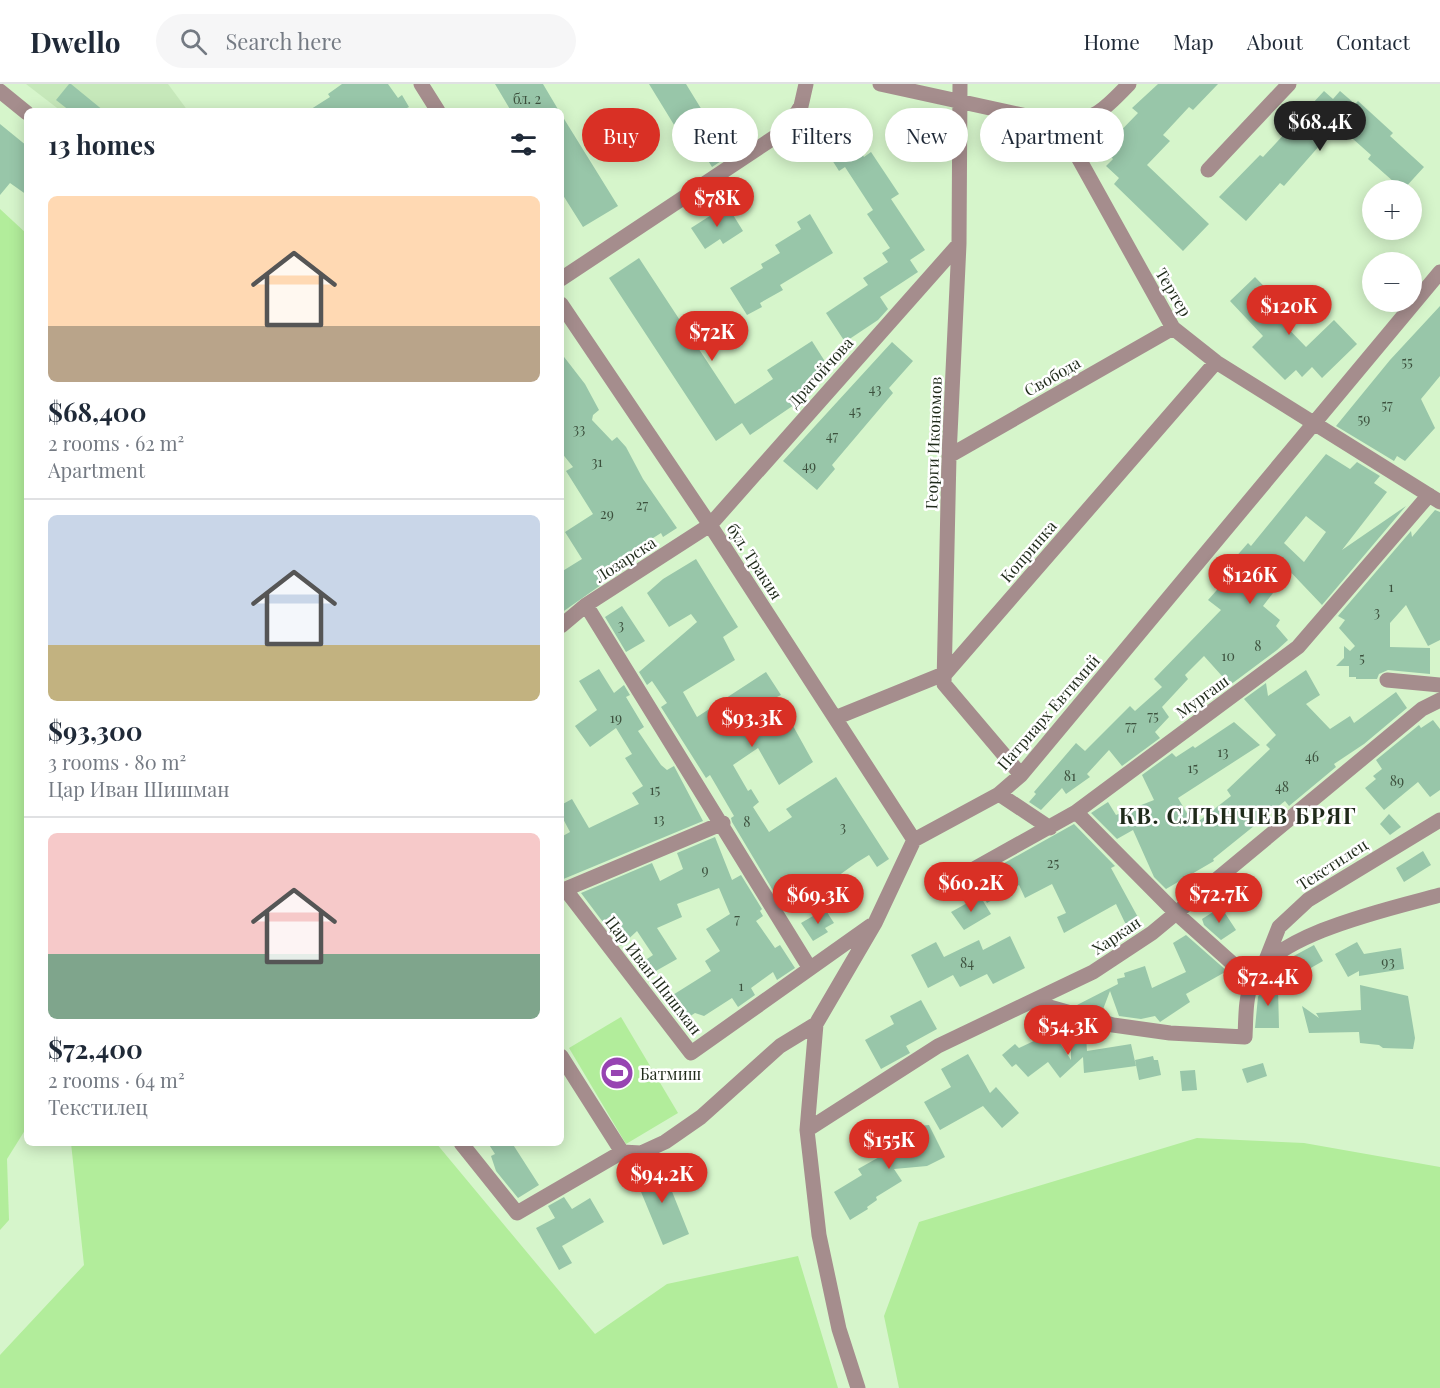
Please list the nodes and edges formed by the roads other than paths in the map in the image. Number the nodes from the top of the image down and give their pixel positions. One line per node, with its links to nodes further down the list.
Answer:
1 (421, 84): 9 (street)
2 (806, 84): 17 (street)
3 (880, 84): 8 (street)
4 (960, 84): 8 (street, Георги Икономов)
5 (1129, 84): 11 (street)
6 (1289, 84): 14 (street)
7 (0, 91): 12 (street)
8 (959, 102): 10 (street); 15 (street, Георги Икономов)
9 (436, 108)
10 (988, 108)
11 (1106, 108)
12 (24, 110)
13 (1081, 162): 19 (street, Тертер)
14 (1208, 170)
15 (959, 244): 22 (street, Георги Икономов); 24 (street, Драгойчова)
16 (1440, 272): 21 (street, Патриарх Евтимий)
17 (564, 277)
18 (564, 313): 24 (street, бул. Тракия)
19 (1173, 328): 20 (street, Тертер); 22 (street, Свобода)
20 (1216, 362): 21 (street, Тертер); 27 (street, Копринка)
21 (1314, 423): 23 (street, Тертер); 32 (street, Патриарх Евтимий)
22 (949, 456): 27 (street, Георги Икономов)
23 (1435, 499): 34 (street, Мургаш)
24 (710, 525): 25 (street, Лозарска); 31 (street, бул. Тракия)
25 (586, 605): 26 (street, Лозарска); 36 (street)
26 (564, 623)
27 (946, 673): 31 (street, Копринка); 32 (street, Георги Икономов)
28 (1387, 680): 29 (street)
29 (1440, 685)
30 (1440, 700): 43 (street, Харкан)
31 (835, 718): 38 (street, бул. Тракия)
32 (1021, 775): 33 (street, Патриарх Евтимий)
33 (999, 794): 37 (street); 38 (street, Патриарх Евтимий)
34 (1076, 812): 37 (street, Мургаш); 43 (street)
35 (1440, 820): 45 (street, Текстилец)
36 (723, 824): 40 (street); 46 (street)
37 (1050, 828): 39 (street, Мургаш)
38 (914, 840): 44 (street)
39 (956, 879)
40 (564, 890)
41 (564, 891): 46 (street, Цар Иван Шишман)
42 (1440, 895): 45 (street, Текстилец)
43 (1176, 913): 47 (street); 48 (street, Харкан)
44 (874, 923): 46 (street, Цар Иван Шишман); 49 (street)
45 (1266, 960): 47 (street, Текстилец)
46 (809, 968)
47 (1252, 981): 48 (street, Текстилец)
48 (1032, 1002): 51 (street, Харкан)
49 (816, 1024): 51 (street); 53 (street)
50 (564, 1061): 53 (street)
51 (807, 1130): 54 (street)
52 (463, 1146): 53 (street)
53 (622, 1152)
54 (858, 1388)

